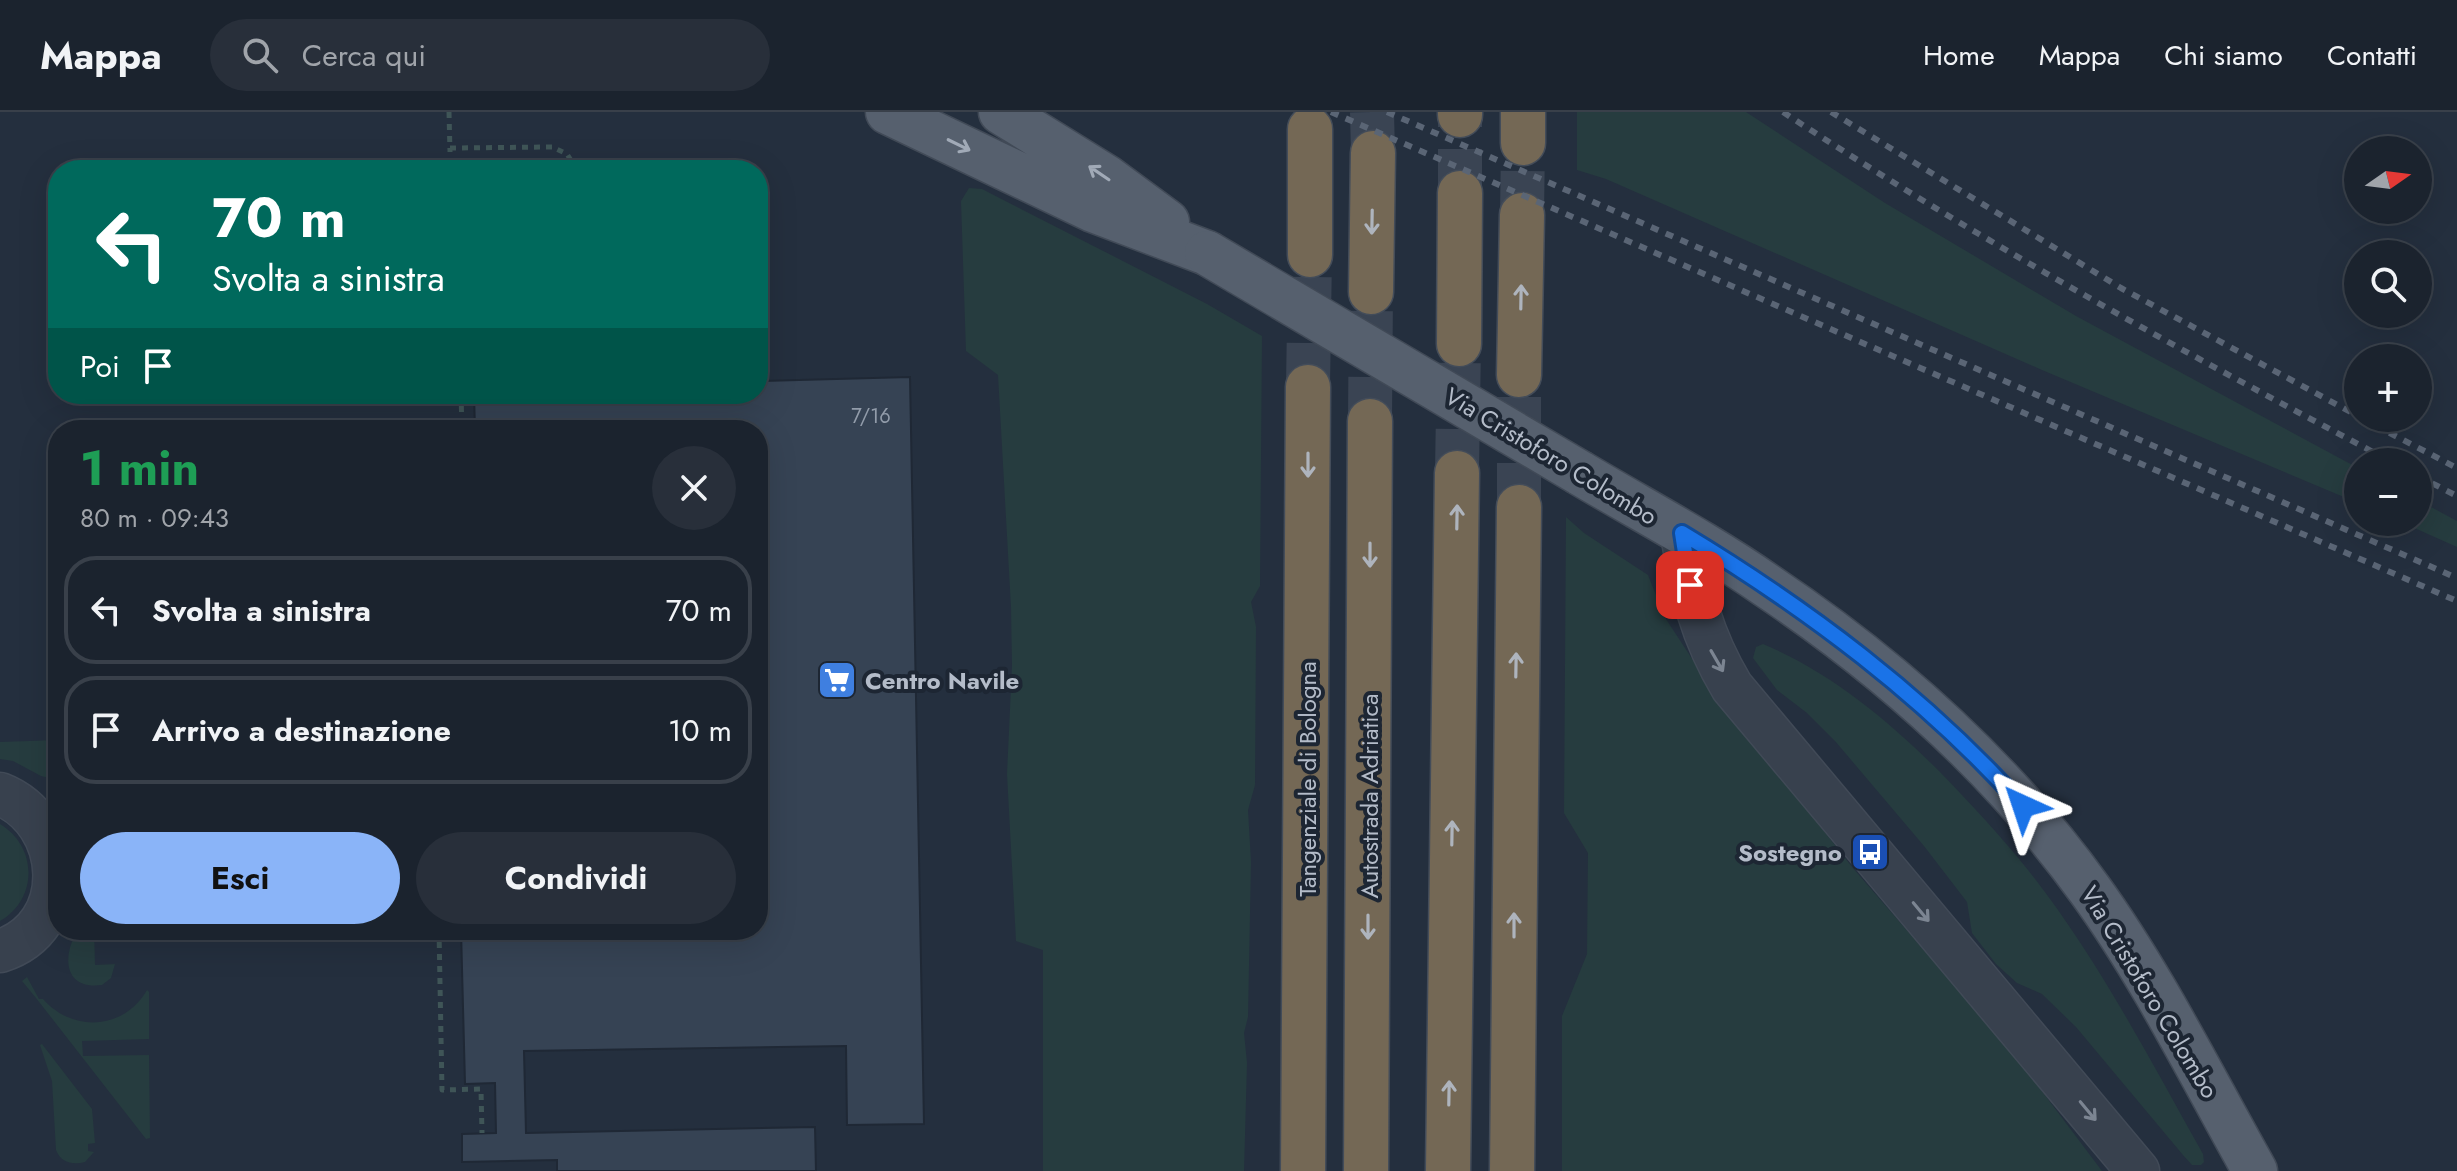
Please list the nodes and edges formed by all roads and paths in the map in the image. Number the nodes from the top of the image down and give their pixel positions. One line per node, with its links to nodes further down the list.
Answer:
1 (449, 112): 6 (path)
2 (888, 112): 9 (main road, Via Cristoforo Colombo, one-way to 9)
3 (1001, 112): 9 (main road, Via Cristoforo Colombo, one-way to 3)
4 (1310, 129): 10 (highway)
5 (1373, 153): 11 (highway, one-way to 11)
6 (571, 160)
7 (1460, 193): 12 (highway)
8 (1522, 215): 13 (highway, one-way to 8)
9 (1207, 253): 18 (main road, Via Cristoforo Colombo, bridge)
10 (1310, 255)
11 (1371, 292)
12 (1459, 344)
13 (1519, 375)
14 (1308, 387): 23 (highway, Tangenziale di Bologna, one-way to 23)
15 (1370, 421): 28 (highway, Autostrada Adriatica, one-way to 28)
16 (1457, 473): 29 (highway, one-way to 16)
17 (1519, 507): 30 (highway, one-way to 17)
18 (1682, 533): 31 (lane, one-way to 31); 32 (main road, Via Cristoforo Colombo)
19 (0, 794): 20 (lane)
20 (48, 842)
21 (48, 904): 24 (lane)
22 (439, 940): 25 (path)
23 (1306, 942): 26 (highway); 27 (highway, Tangenziale di Bologna)
24 (0, 951)
25 (482, 1133)
26 (1287, 1171)
27 (1303, 1171)
28 (1366, 1171)
29 (1448, 1171)
30 (1514, 1171)
31 (2138, 1171)
32 (2255, 1171)

